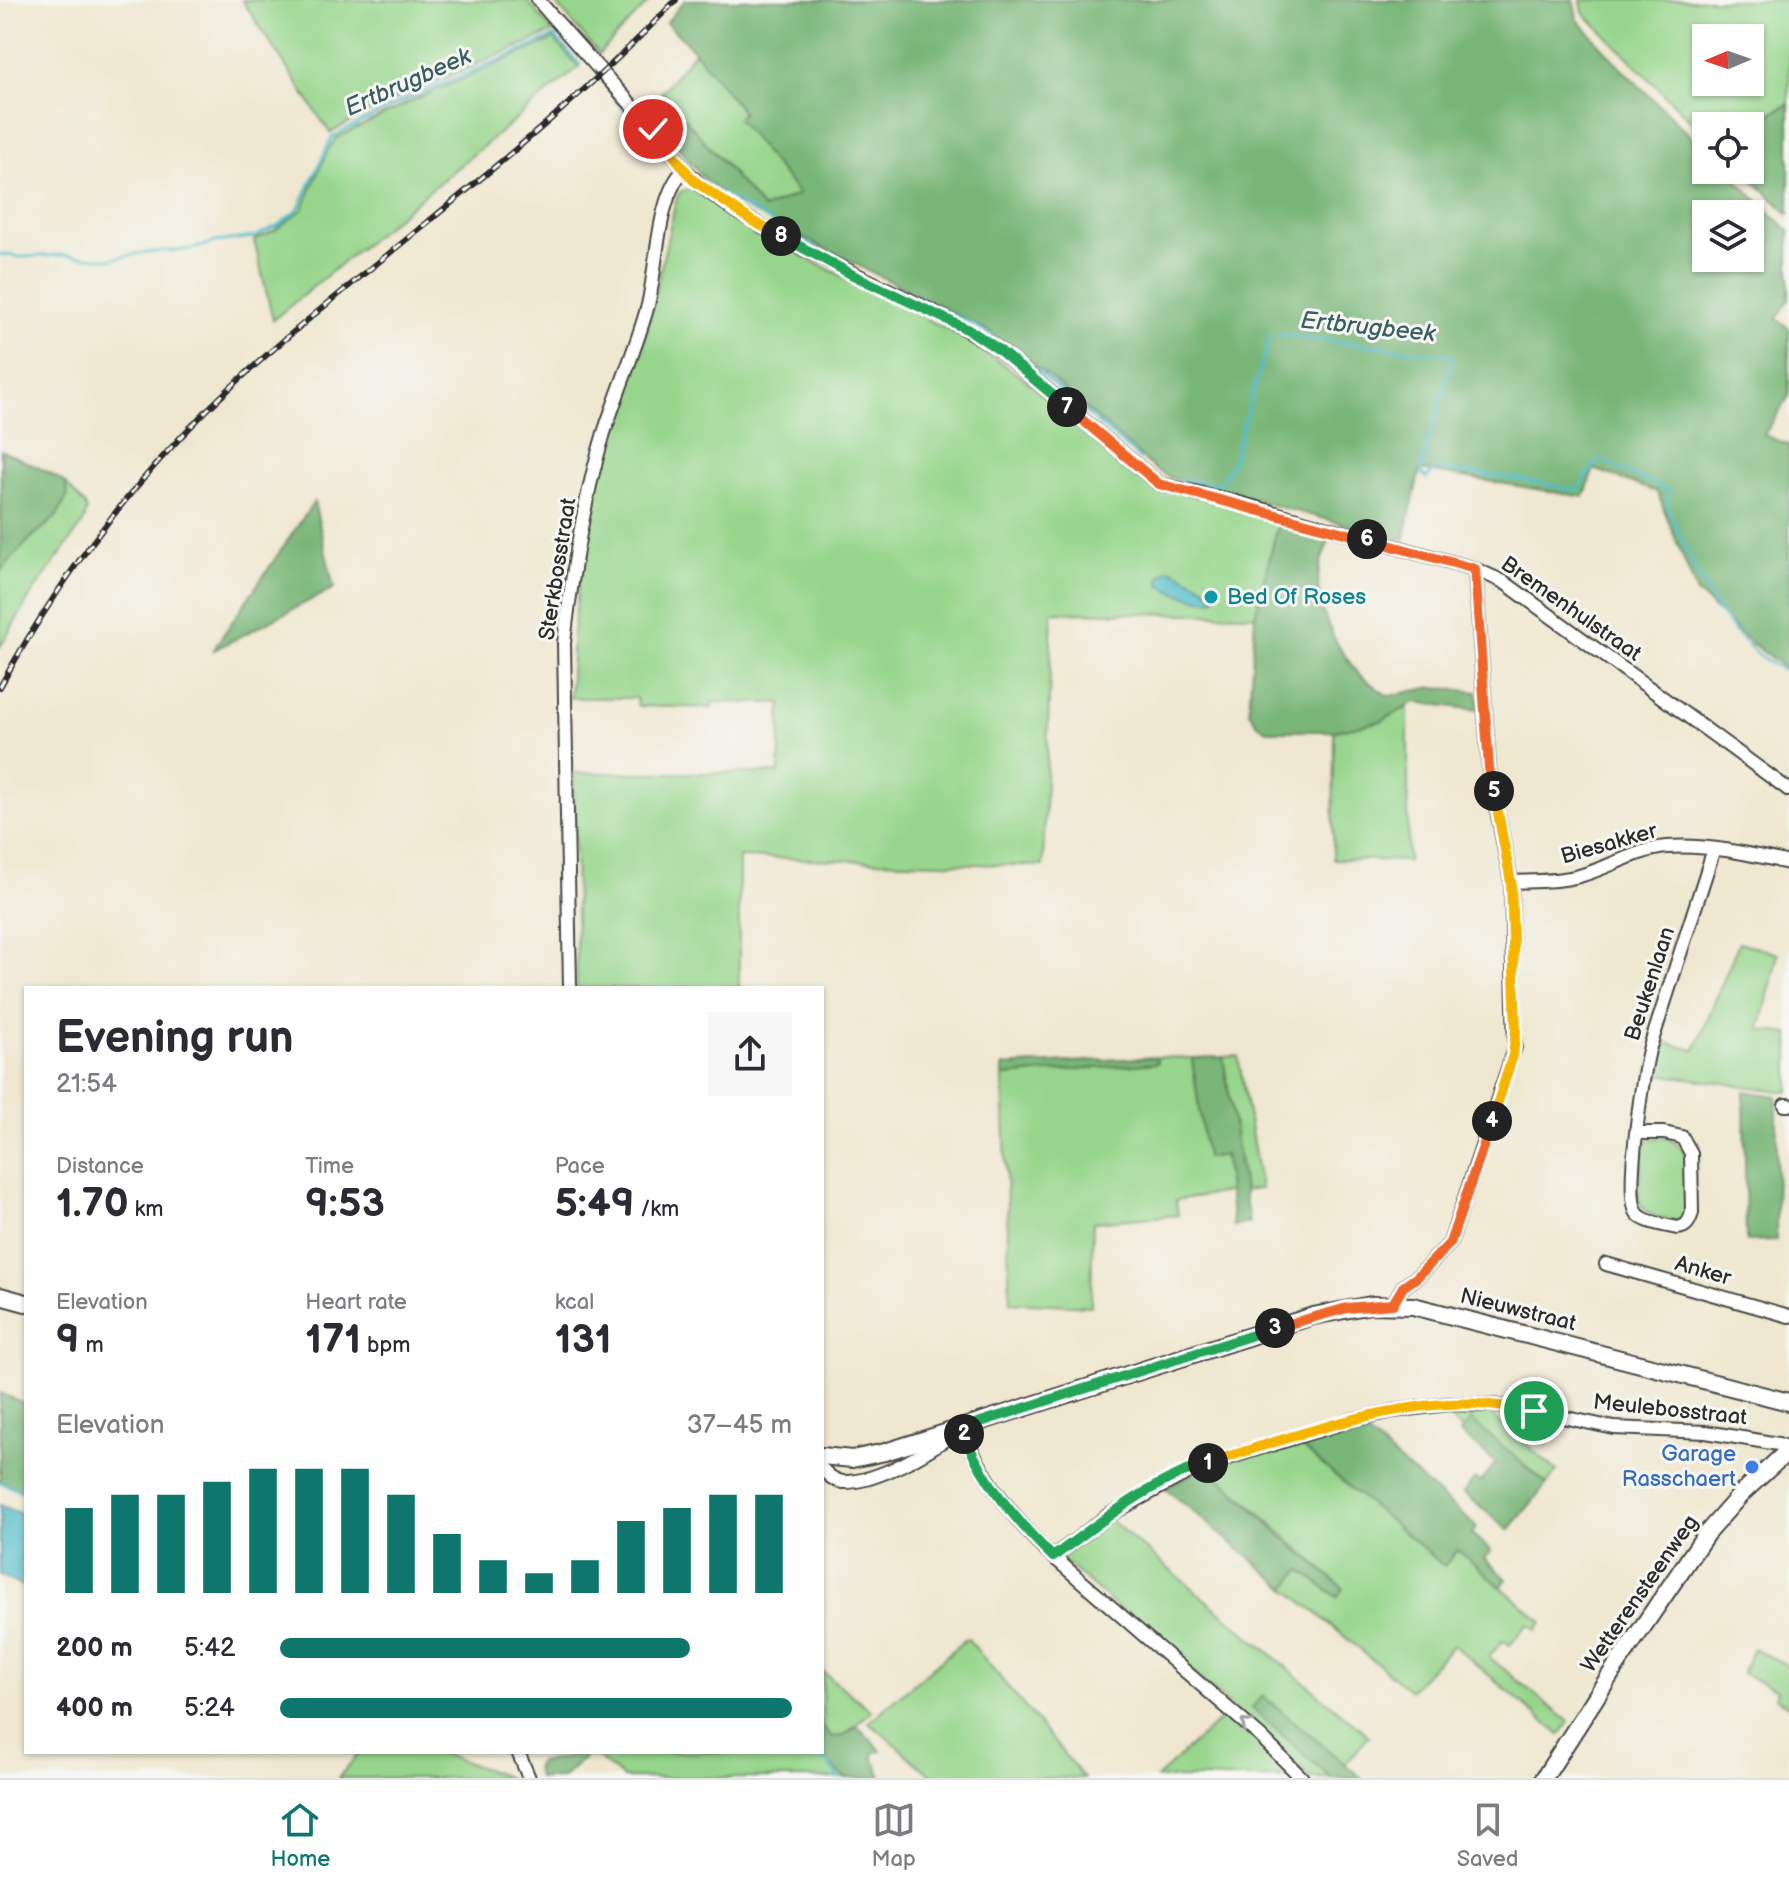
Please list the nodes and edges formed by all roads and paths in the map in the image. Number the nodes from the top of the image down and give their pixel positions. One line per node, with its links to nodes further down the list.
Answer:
1 (538, 0): 2 (street, Bremenhulstraat)
2 (683, 171): 3 (street, Bremenhulstraat); 8 (street, Sterkbosstraat)
3 (1475, 569): 4 (street, Bremenhulstraat); 7 (street)
4 (1789, 790)
5 (1714, 849): 6 (street, Biesakker); 7 (street, Biesakker); 9 (street, Beukenlaan)
6 (1789, 863)
7 (1511, 882): 13 (street)
8 (570, 986)
9 (1637, 1133): 9 (street, Beukenlaan)
10 (1606, 1264): 14 (street, Anker)
11 (0, 1296): 12 (street)
12 (24, 1302)
13 (1393, 1304): 15 (street, Nieuwstraat); 16 (street, Nieuwstraat)
14 (1789, 1316)
15 (1789, 1402)
16 (962, 1428): 18 (street, Nieuwstraat); 19 (street, Nieuwstraat); 20 (street)
17 (1789, 1449): 20 (street, Meulebosstraat); 24 (street, Wetterensteenweg)
18 (824, 1456)
19 (824, 1471)
20 (1053, 1557): 23 (street, one-way to 20)
21 (519, 1754): 22 (street)
22 (529, 1778)
23 (1302, 1778)
24 (1544, 1778)

